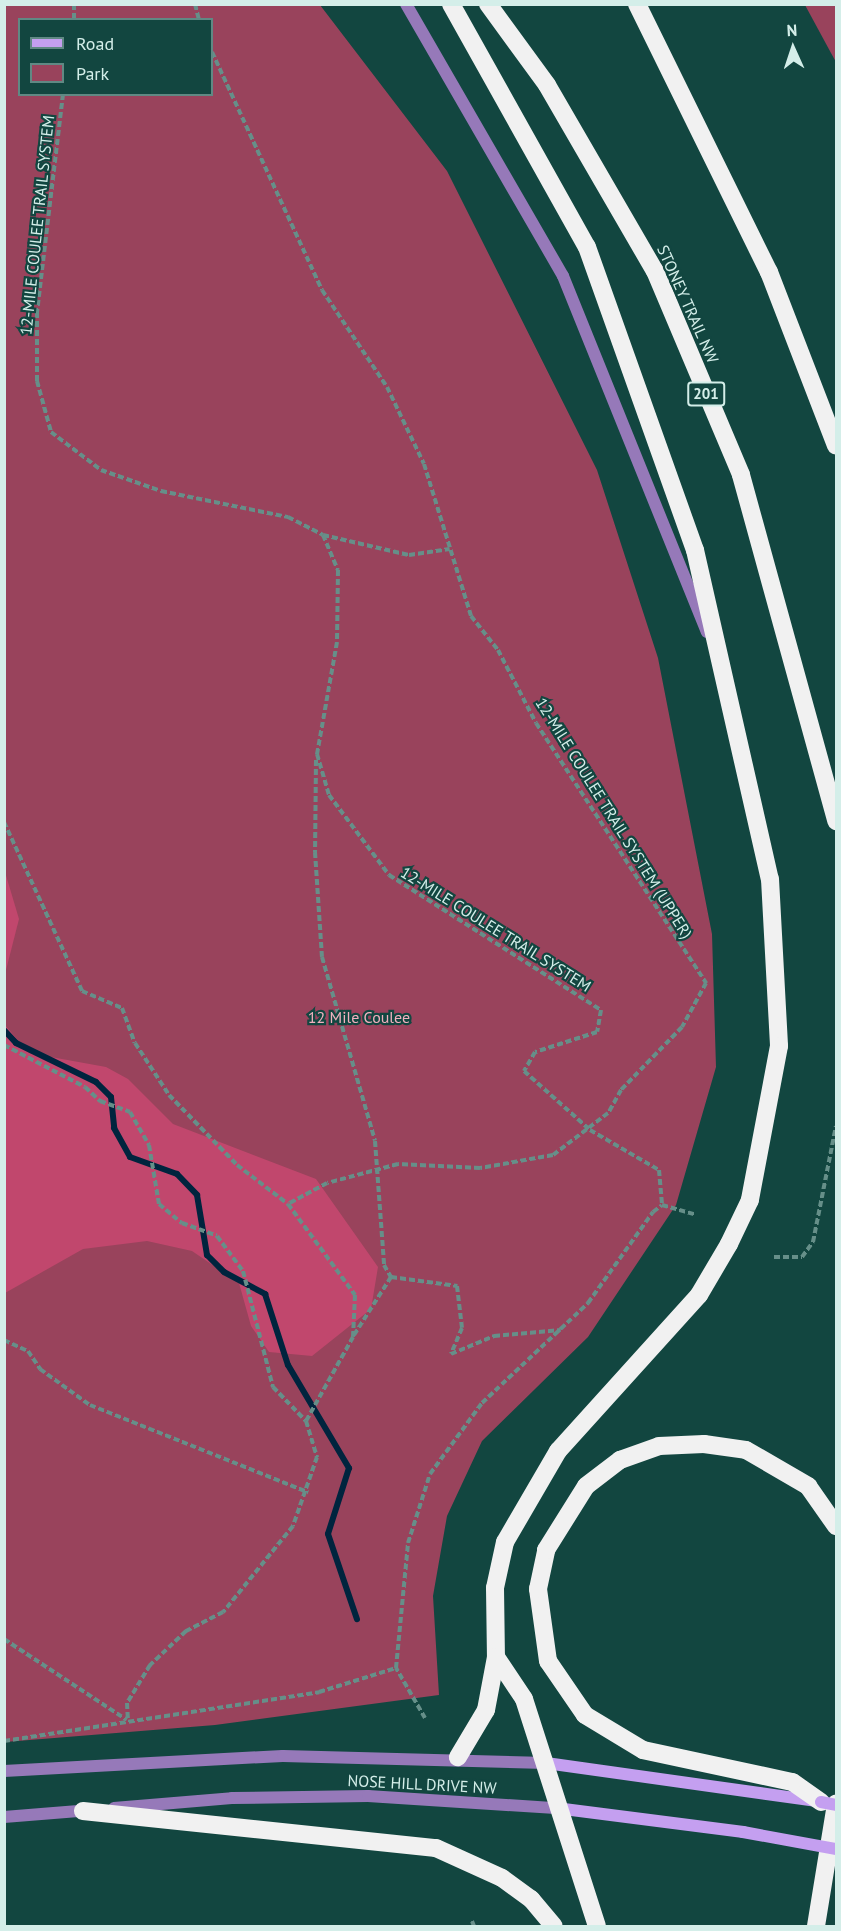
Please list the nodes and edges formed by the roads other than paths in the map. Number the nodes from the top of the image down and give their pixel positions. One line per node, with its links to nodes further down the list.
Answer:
1 (406, 4): 6 (street)
2 (451, 4): 6 (highway)
3 (488, 4): 7 (highway, STONEY TRAIL NW / 201)
4 (637, 4): 5 (highway)
5 (837, 446)
6 (715, 652): 9 (highway)
7 (837, 821)
8 (837, 1526): 13 (highway)
9 (496, 1657): 10 (highway); 11 (highway)
10 (458, 1757): 11 (street, NOSE HILL DRIVE NW); 12 (street, NOSE HILL DRIVE NW)
11 (546, 1763): 13 (main road, NOSE HILL DRIVE NW); 15 (highway)
12 (4, 1771)
13 (753, 1783): 14 (highway)
14 (831, 1804): 21 (highway)
15 (556, 1808): 16 (street, NOSE HILL DRIVE NW); 18 (main road, NOSE HILL DRIVE NW, bridge); 20 (highway)
16 (83, 1811): 17 (street, NOSE HILL DRIVE NW); 19 (highway)
17 (4, 1817)
18 (837, 1849)
19 (554, 1926)
20 (597, 1926)
21 (816, 1926)

